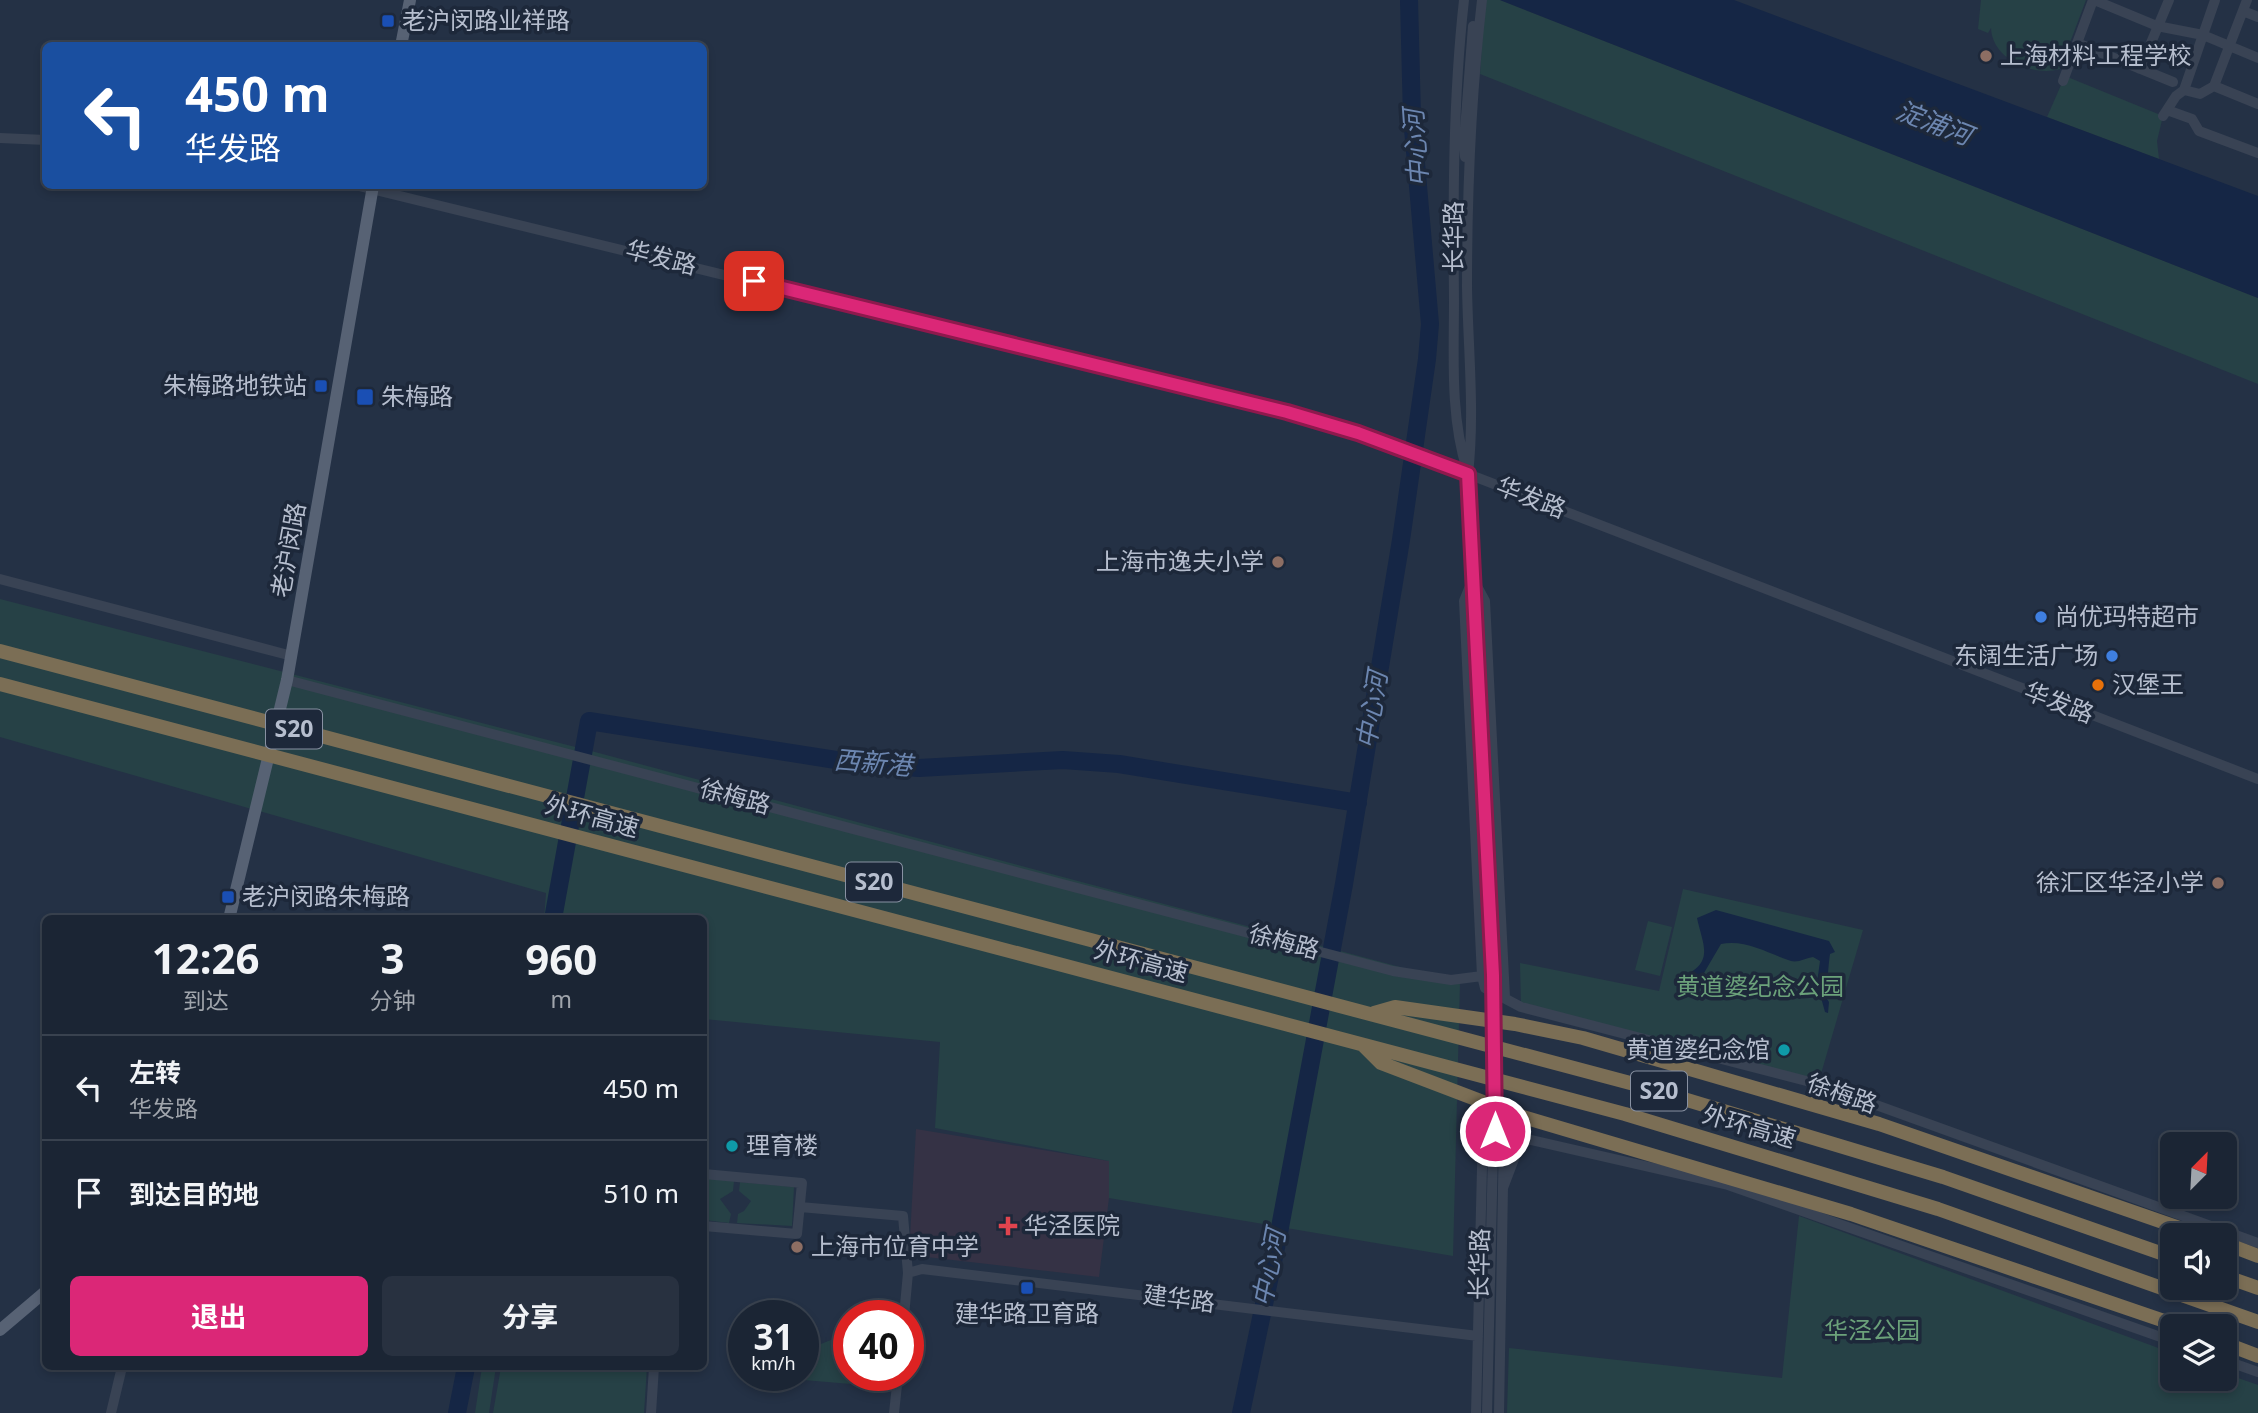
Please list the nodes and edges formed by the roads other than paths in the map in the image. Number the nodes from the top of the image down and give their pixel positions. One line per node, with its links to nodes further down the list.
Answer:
1 (410, 0): 13 (main road)
2 (1464, 0): 29 (street, 长华路)
3 (1475, 0): 26 (street, 长华路)
4 (1482, 0): 26 (street, 长华路)
5 (2093, 0): 11 (street); 14 (street)
6 (2169, 0): 11 (street)
7 (2216, 0): 12 (street)
8 (2247, 0): 9 (street)
9 (2243, 11): 10 (street); 15 (street)
10 (2258, 17)
11 (2157, 26): 12 (street); 17 (street)
12 (2203, 35): 15 (street); 21 (street)
13 (402, 42)
14 (2077, 43): 17 (street); 18 (street)
15 (2228, 46): 16 (street); 20 (street)
16 (2258, 58)
17 (2140, 69): 19 (street)
18 (2063, 81)
19 (2173, 82)
20 (2214, 86): 21 (street); 22 (street)
21 (2184, 90): 25 (street)
22 (2258, 104)
23 (0, 138): 24 (street)
24 (42, 140)
25 (2258, 153)
26 (1468, 182): 29 (street, 长华路)
27 (373, 189): 33 (main road, 老沪闵路)
28 (381, 189): 29 (street, 华发路)
29 (1468, 474): 31 (street, 长华路); 36 (street, 华发路)
30 (0, 579): 33 (street)
31 (1473, 579): 38 (street, 长华路); 39 (street, 长华路); 72 (street, 长华路)
32 (0, 651): 40 (highway, 外环高速 / S20)
33 (292, 656): 34 (main road, 老沪闵路)
34 (287, 680): 37 (main road, 老沪闵路); 38 (street, 徐梅路)
35 (0, 684): 41 (highway, 外环高速 / S20)
36 (2258, 779)
37 (230, 915)
38 (1482, 976): 39 (street, 徐梅路)
39 (1505, 997): 47 (street, 徐梅路)
40 (1371, 1014): 45 (highway); 49 (highway, 外环高速 / S20)
41 (1362, 1044): 56 (highway); 57 (highway, 外环高速 / S20)
42 (707, 1174): 44 (street)
43 (1503, 1188): 59 (street, 长华路); 60 (street); 73 (street, 长华路)
44 (800, 1207): 46 (street); 51 (street)
45 (2165, 1223)
46 (707, 1226)
47 (2258, 1243)
48 (2237, 1248): 50 (highway)
49 (2160, 1252)
50 (2258, 1256)
51 (908, 1273): 55 (street); 59 (street, 建华路)
52 (2237, 1281): 53 (highway)
53 (2258, 1288)
54 (42, 1294): 58 (main road)
55 (905, 1300)
56 (2160, 1320)
57 (2258, 1322)
58 (0, 1330)
59 (1478, 1336): 71 (street, 长华路)
60 (2160, 1337)
61 (2237, 1348): 62 (highway)
62 (2258, 1356)
63 (2237, 1365): 66 (street)
64 (121, 1370): 68 (street)
65 (654, 1370): 69 (street)
66 (2258, 1372)
67 (896, 1391): 70 (street)
68 (111, 1413)
69 (651, 1413)
70 (894, 1413)
71 (1476, 1413)
72 (1487, 1413)
73 (1499, 1413)

